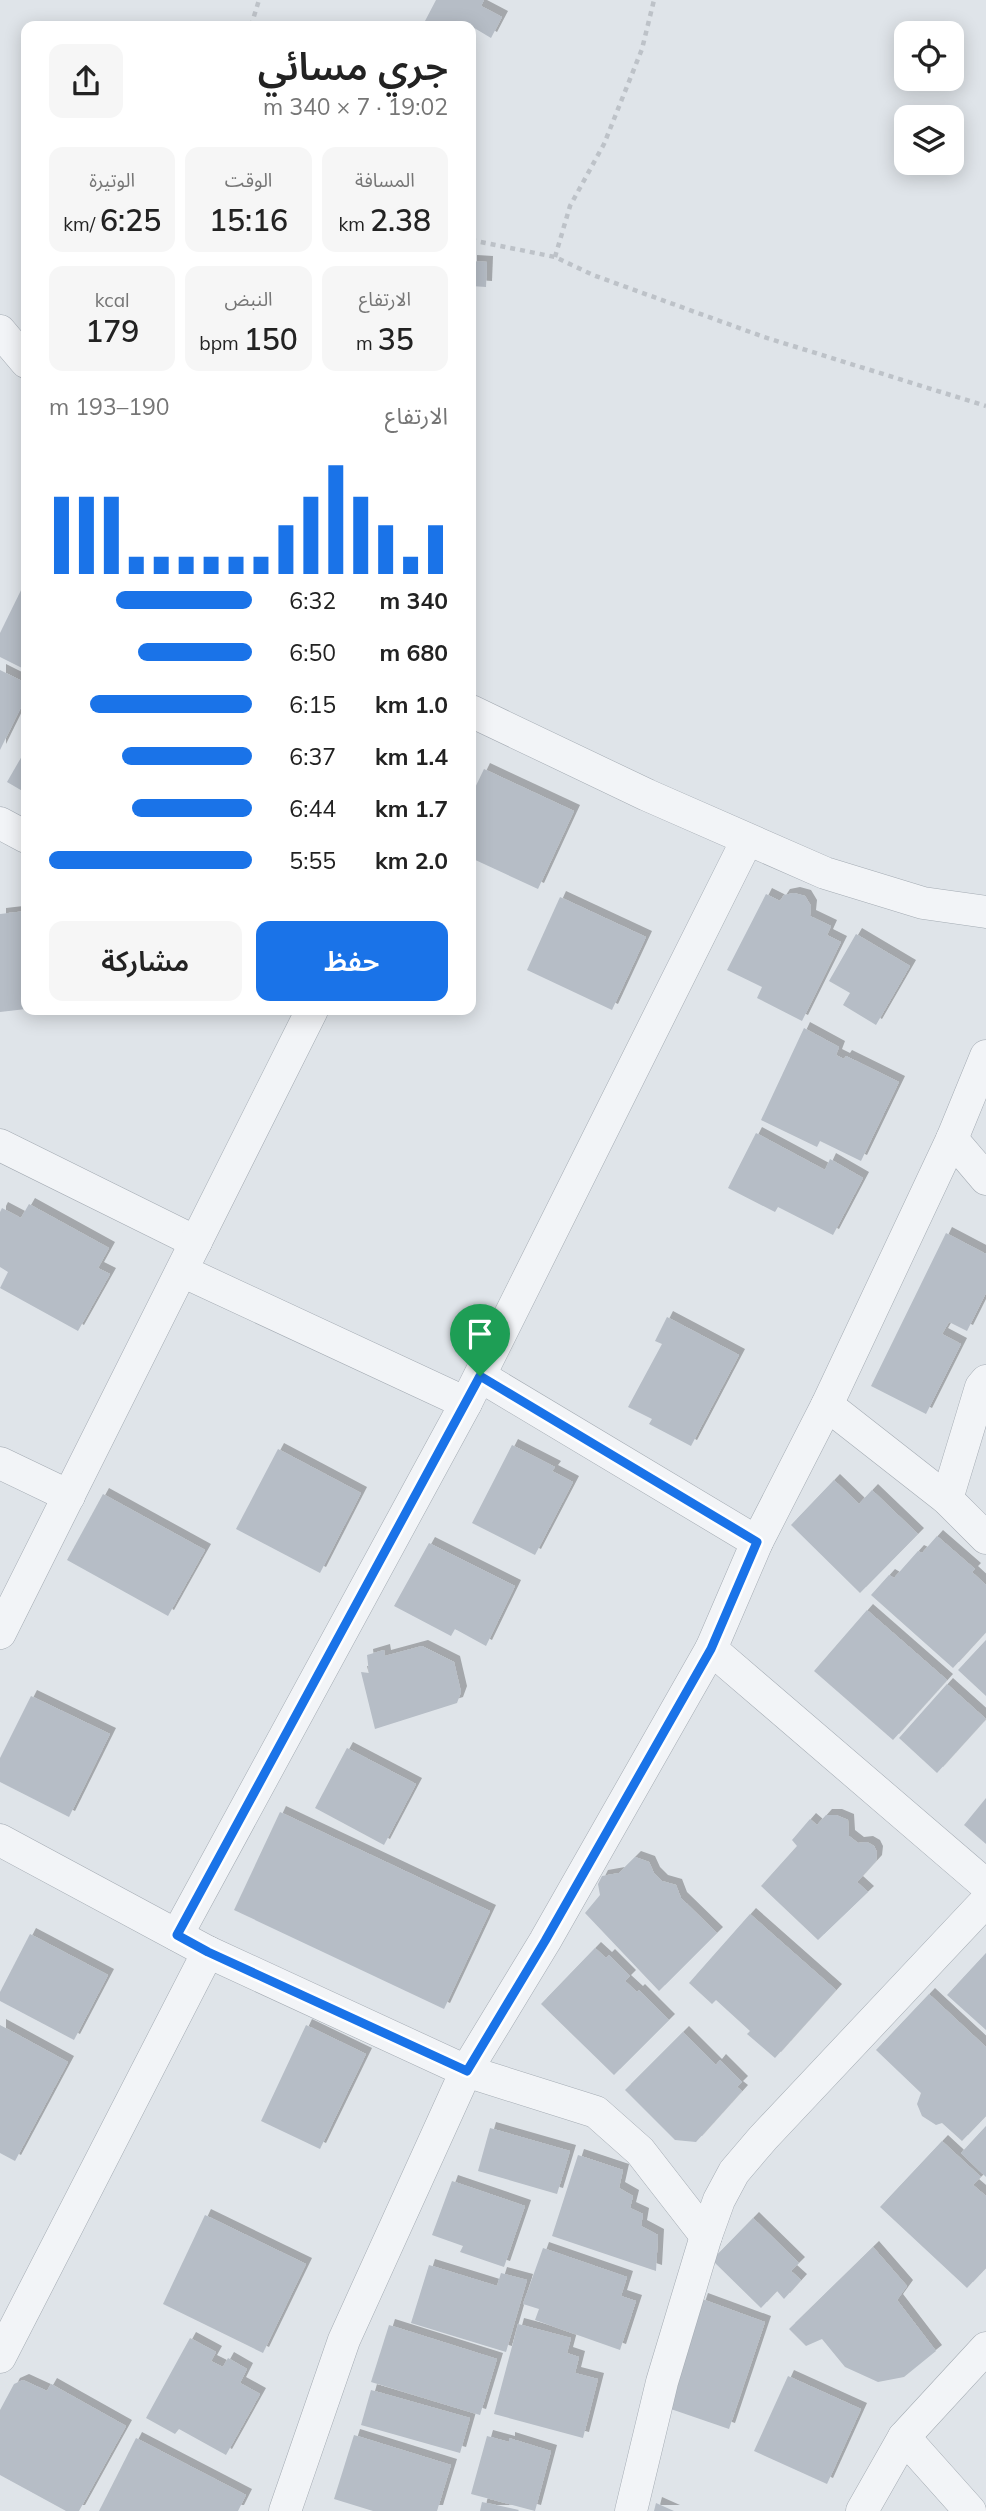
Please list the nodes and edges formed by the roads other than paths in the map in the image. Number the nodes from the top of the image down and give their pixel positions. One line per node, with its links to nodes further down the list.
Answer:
1 (0, 331): 2 (street)
2 (21, 356)
3 (476, 713): 6 (street)
4 (0, 823): 5 (street)
5 (21, 834)
6 (747, 840): 7 (street); 16 (street)
7 (986, 912)
8 (310, 1015): 13 (street)
9 (986, 1056): 10 (street)
10 (952, 1139): 12 (street); 17 (street)
11 (0, 1145): 13 (street)
12 (986, 1179)
13 (196, 1242): 14 (street)
14 (182, 1270): 16 (street); 19 (street)
15 (986, 1381): 20 (street)
16 (473, 1390): 22 (street); 28 (street)
17 (827, 1405): 20 (street); 22 (street)
18 (0, 1463): 19 (street)
19 (69, 1496): 23 (street)
20 (947, 1499): 21 (street)
21 (986, 1538)
22 (757, 1542): 24 (street)
23 (0, 1633)
24 (711, 1649): 26 (street); 30 (street)
25 (0, 1840): 28 (street)
26 (986, 1885)
27 (986, 1901): 31 (street)
28 (177, 1935): 29 (street)
29 (208, 1952): 30 (street); 33 (street)
30 (467, 2071): 31 (street); 35 (street)
31 (706, 2236): 36 (street)
32 (986, 2348): 34 (street)
33 (0, 2357)
34 (904, 2437): 37 (street); 38 (street)
35 (285, 2511)
36 (631, 2511)
37 (862, 2511)
38 (970, 2511)

